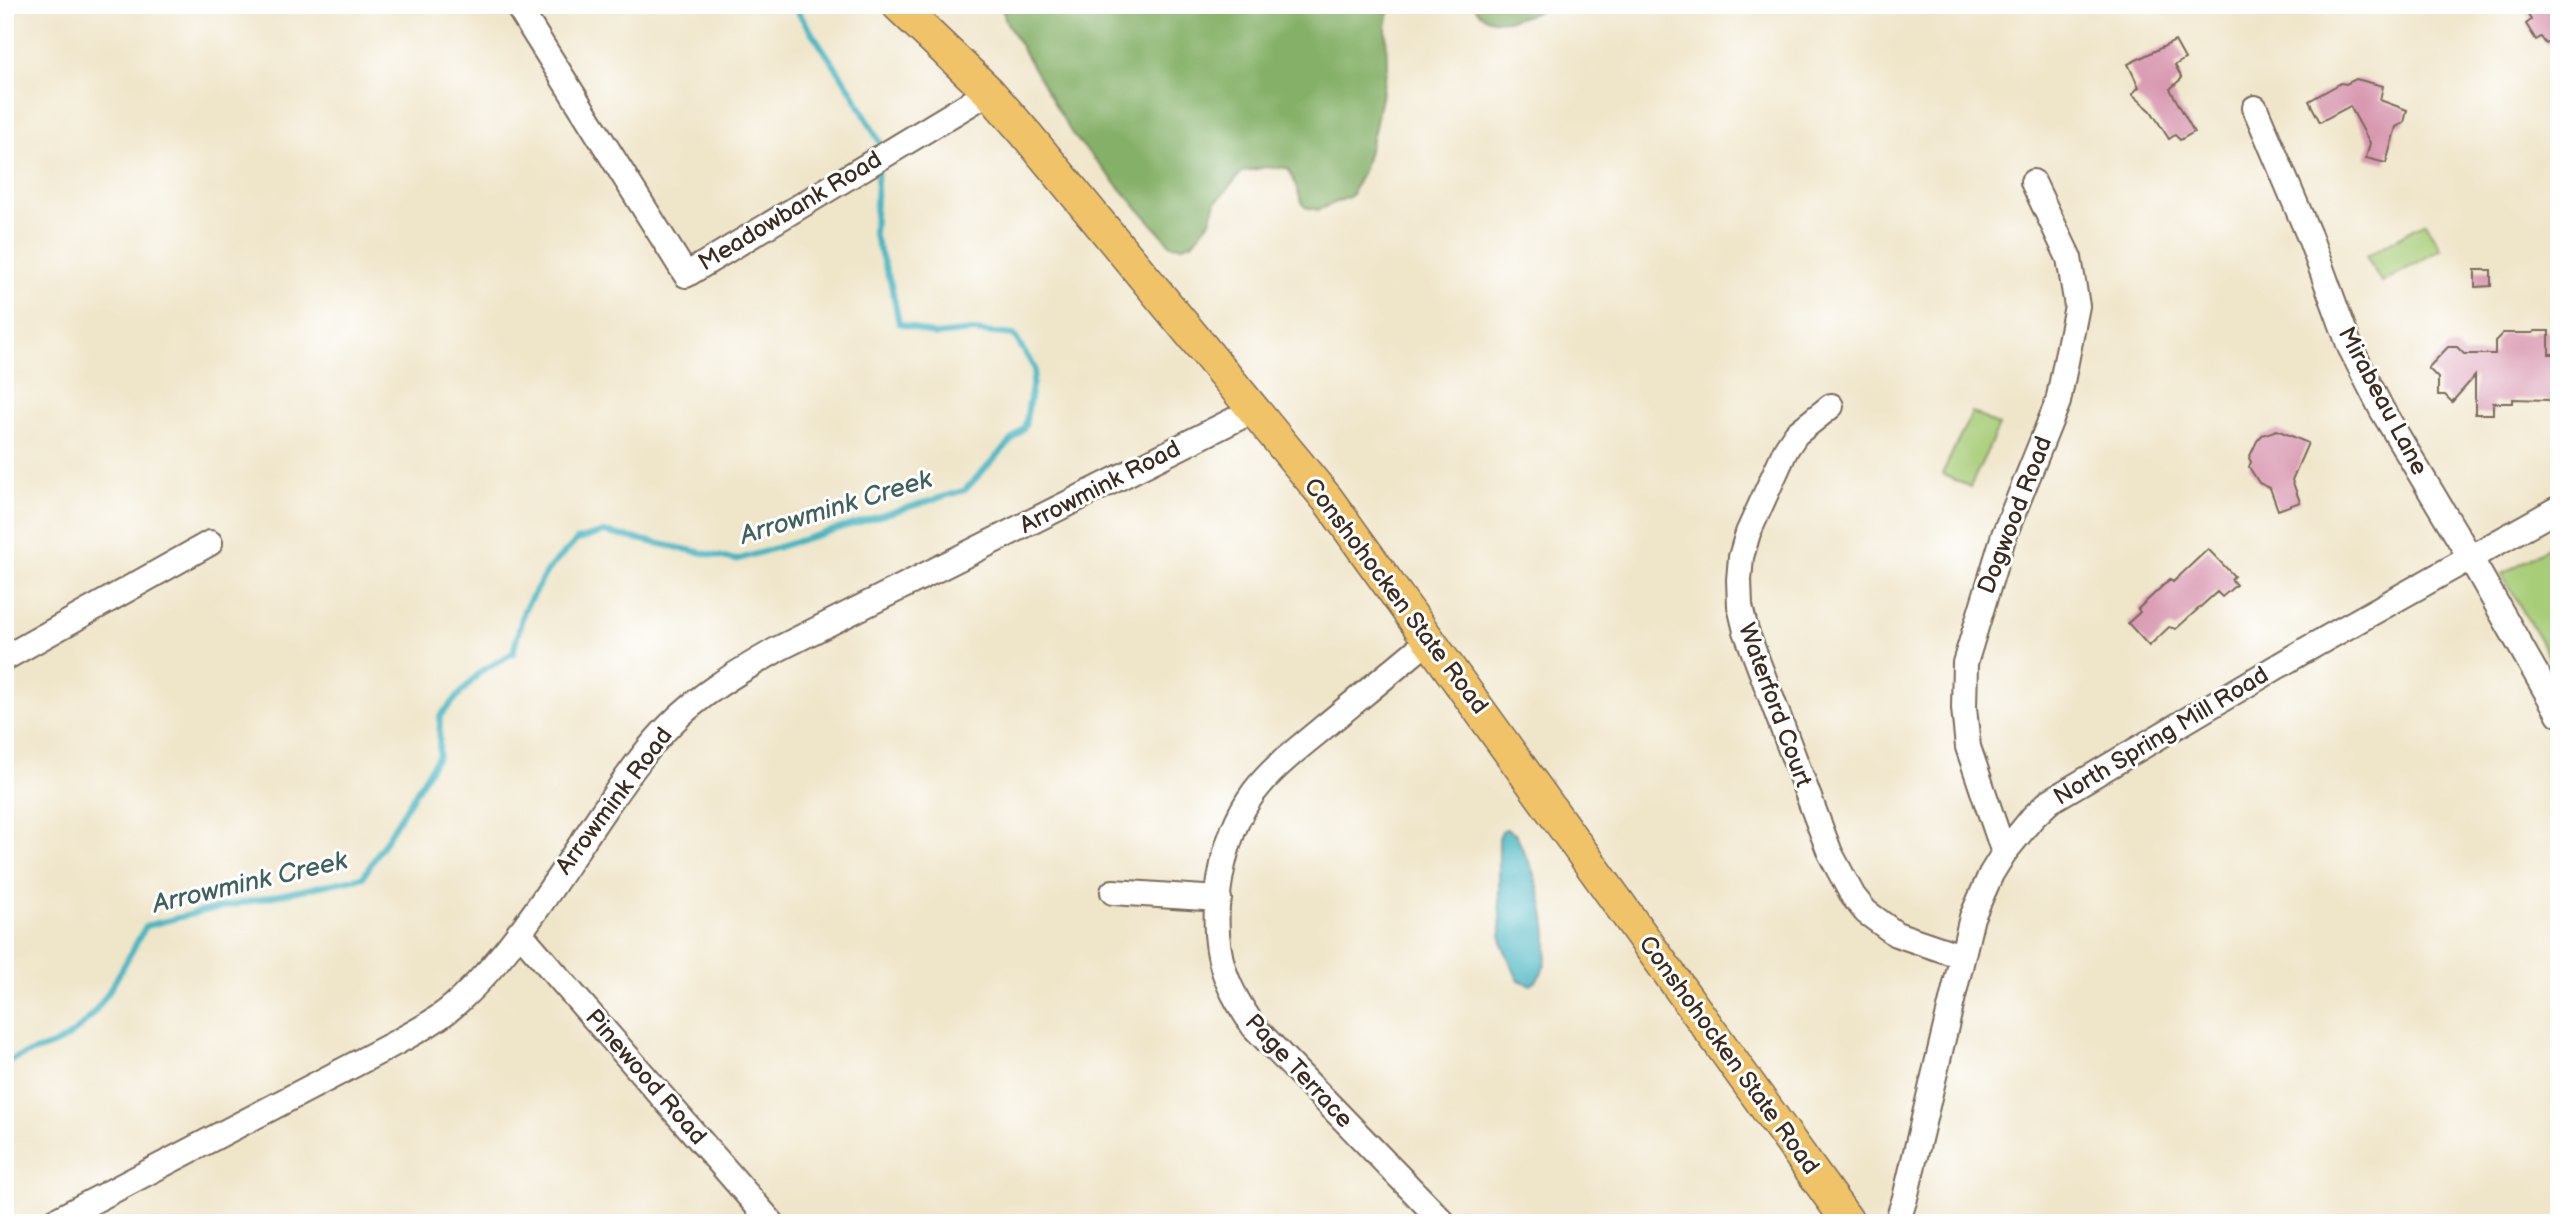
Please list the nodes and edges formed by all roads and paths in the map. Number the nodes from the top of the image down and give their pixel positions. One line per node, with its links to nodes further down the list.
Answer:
1 (517, 5): 3 (street, Meadowbank Road)
2 (898, 5): 3 (main road, Conshohocken State Road)
3 (989, 92): 7 (main road, Conshohocken State Road)
4 (2255, 108): 10 (street, Mirabeau Lane)
5 (2033, 182): 14 (street, Dogwood Road)
6 (1831, 406): 18 (street, Waterford Court)
7 (1254, 410): 11 (main road, Conshohocken State Road); 17 (street, Arrowmink Road)
8 (2559, 508): 10 (street, North Spring Mill Road)
9 (210, 543): 12 (street)
10 (2470, 557): 13 (street, Mirabeau Lane); 14 (street, North Spring Mill Road)
11 (1430, 639): 16 (street, Page Terrace); 22 (main road, Conshohocken State Road)
12 (5, 658)
13 (2559, 714)
14 (2004, 853): 18 (street, North Spring Mill Road)
15 (1113, 892): 16 (street)
16 (1219, 899): 21 (street, Page Terrace)
17 (519, 932): 19 (street, Arrowmink Road); 20 (street, Pinewood Road)
18 (1961, 956): 23 (street, North Spring Mill Road)
19 (51, 1223)
20 (772, 1223)
21 (1444, 1223)
22 (1849, 1223)
23 (1897, 1223)

